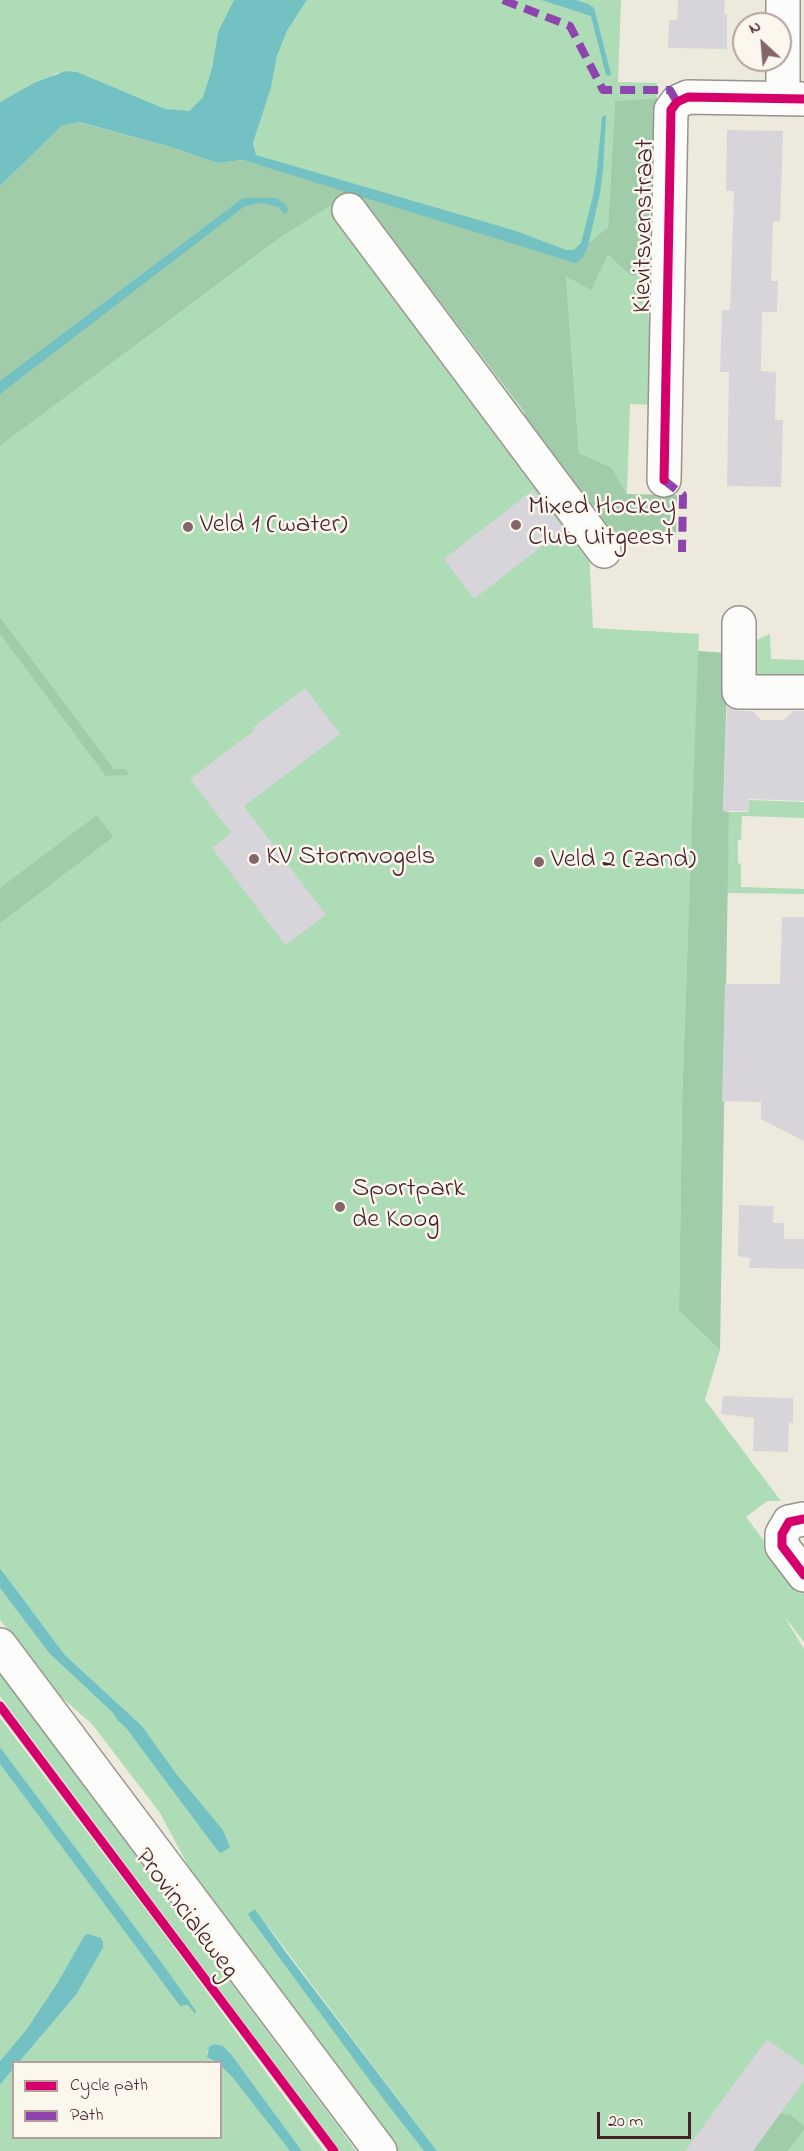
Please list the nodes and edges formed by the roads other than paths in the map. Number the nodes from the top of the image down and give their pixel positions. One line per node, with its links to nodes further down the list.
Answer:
1 (783, 0): 2 (street)
2 (793, 99): 4 (street, Kievitsvenstraat)
3 (349, 210): 5 (street)
4 (664, 480)
5 (604, 551)
6 (739, 623): 7 (street)
7 (804, 692)
8 (804, 1519): 9 (street)
9 (804, 1575)
10 (0, 1645): 11 (street, Provincialeweg)
11 (380, 2151)

